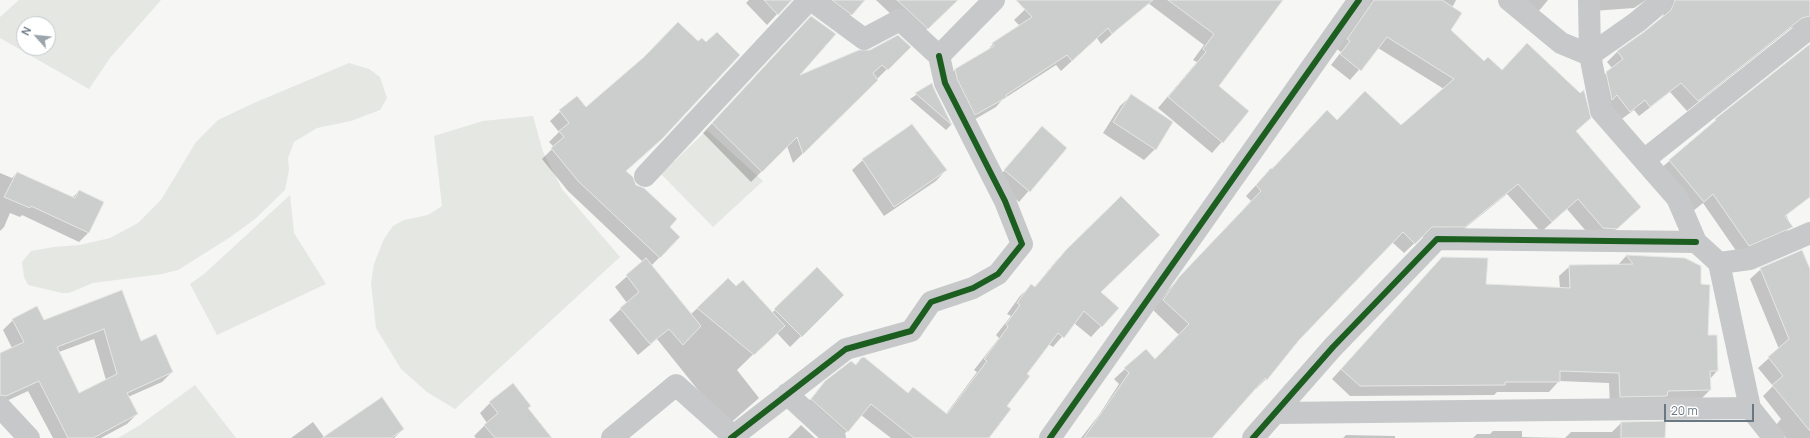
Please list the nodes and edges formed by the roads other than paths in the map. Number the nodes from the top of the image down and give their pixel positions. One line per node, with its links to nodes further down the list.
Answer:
1 (810, 0): 9 (street); 11 (street)
2 (994, 0): 9 (street)
3 (1359, 0): 23 (street)
4 (1509, 0): 8 (street)
5 (1589, 0): 8 (street)
6 (1663, 0): 8 (street)
7 (1810, 28): 10 (street)
8 (1590, 55): 10 (street)
9 (939, 56): 15 (street)
10 (1644, 160): 13 (street)
11 (645, 176)
12 (1810, 233): 14 (street)
13 (1696, 242): 14 (street); 18 (street)
14 (1719, 263): 17 (street)
15 (787, 394): 19 (street); 22 (street)
16 (0, 407): 20 (street)
17 (1750, 408): 18 (street); 25 (street)
18 (1275, 413): 24 (street)
19 (732, 437): 21 (street)
20 (29, 438)
21 (612, 438)
22 (835, 438)
23 (1050, 438)
24 (1253, 438)
25 (1774, 438)

